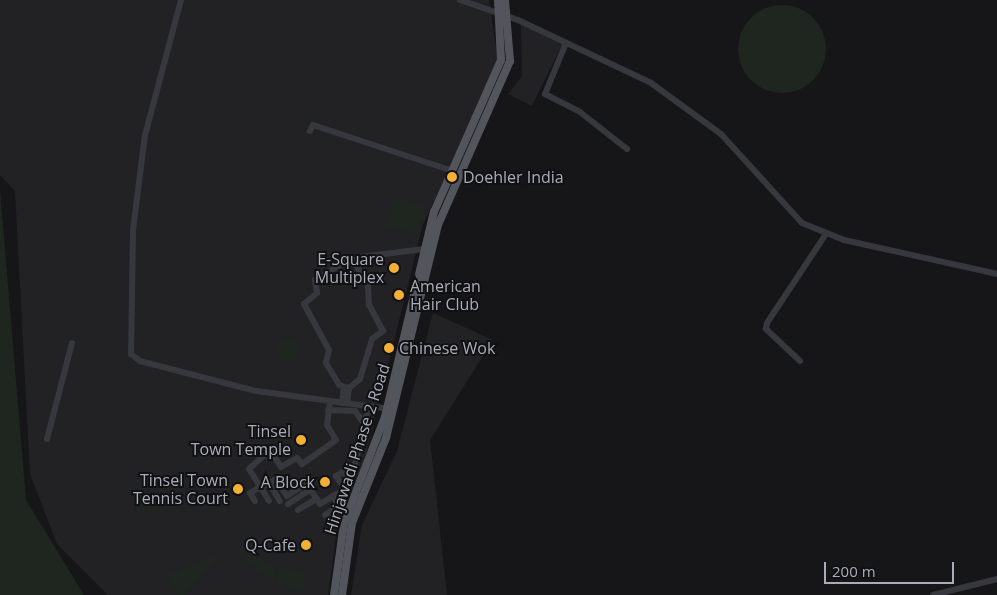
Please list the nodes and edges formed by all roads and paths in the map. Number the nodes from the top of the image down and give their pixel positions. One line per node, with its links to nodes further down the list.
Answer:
1 (181, 0): 17 (street)
2 (460, 0): 5 (street)
3 (498, 0): 5 (main road, Hinjawadi Phase 2 Road)
4 (505, 0): 5 (main road, Hinjawadi Phase 2 Road)
5 (504, 15): 6 (street); 9 (main road, Hinjawadi Phase 2 Road)
6 (566, 43): 8 (street); 10 (street)
7 (310, 131): 9 (street)
8 (627, 149)
9 (454, 172): 11 (main road, Hinjawadi Phase 2 Road); 21 (main road, Hinjawadi Phase 2 Road)
10 (826, 234): 13 (street); 15 (street)
11 (424, 249): 12 (street); 21 (main road, Hinjawadi Phase 2 Road)
12 (352, 258): 16 (street); 16 (street)
13 (997, 274)
14 (72, 343): 20 (street)
15 (800, 361)
16 (346, 388): 18 (street)
17 (330, 401): 18 (street); 22 (street)
18 (344, 403): 21 (street)
19 (48, 406): 20 (street)
20 (56, 408): 25 (street)
21 (390, 409): 40 (main road, Hinjawadi Phase 2 Road); 41 (main road, Hinjawadi Phase 2 Road)
22 (328, 410): 23 (street); 29 (street)
23 (355, 412): 24 (street); 24 (street)
24 (365, 426): 26 (street)
25 (47, 439)
26 (343, 471): 27 (street); 31 (street)
27 (350, 482)
28 (269, 483): 29 (street); 30 (street); 35 (street)
29 (260, 488): 33 (street); 34 (street)
30 (310, 490): 32 (street); 36 (street)
31 (333, 496): 32 (street); 38 (street)
32 (316, 499): 37 (street)
33 (255, 500)
34 (269, 501)
35 (280, 501)
36 (288, 504)
37 (298, 510)
38 (325, 515)
39 (997, 580): 42 (street)
40 (334, 595)
41 (342, 595)
42 (933, 595)

